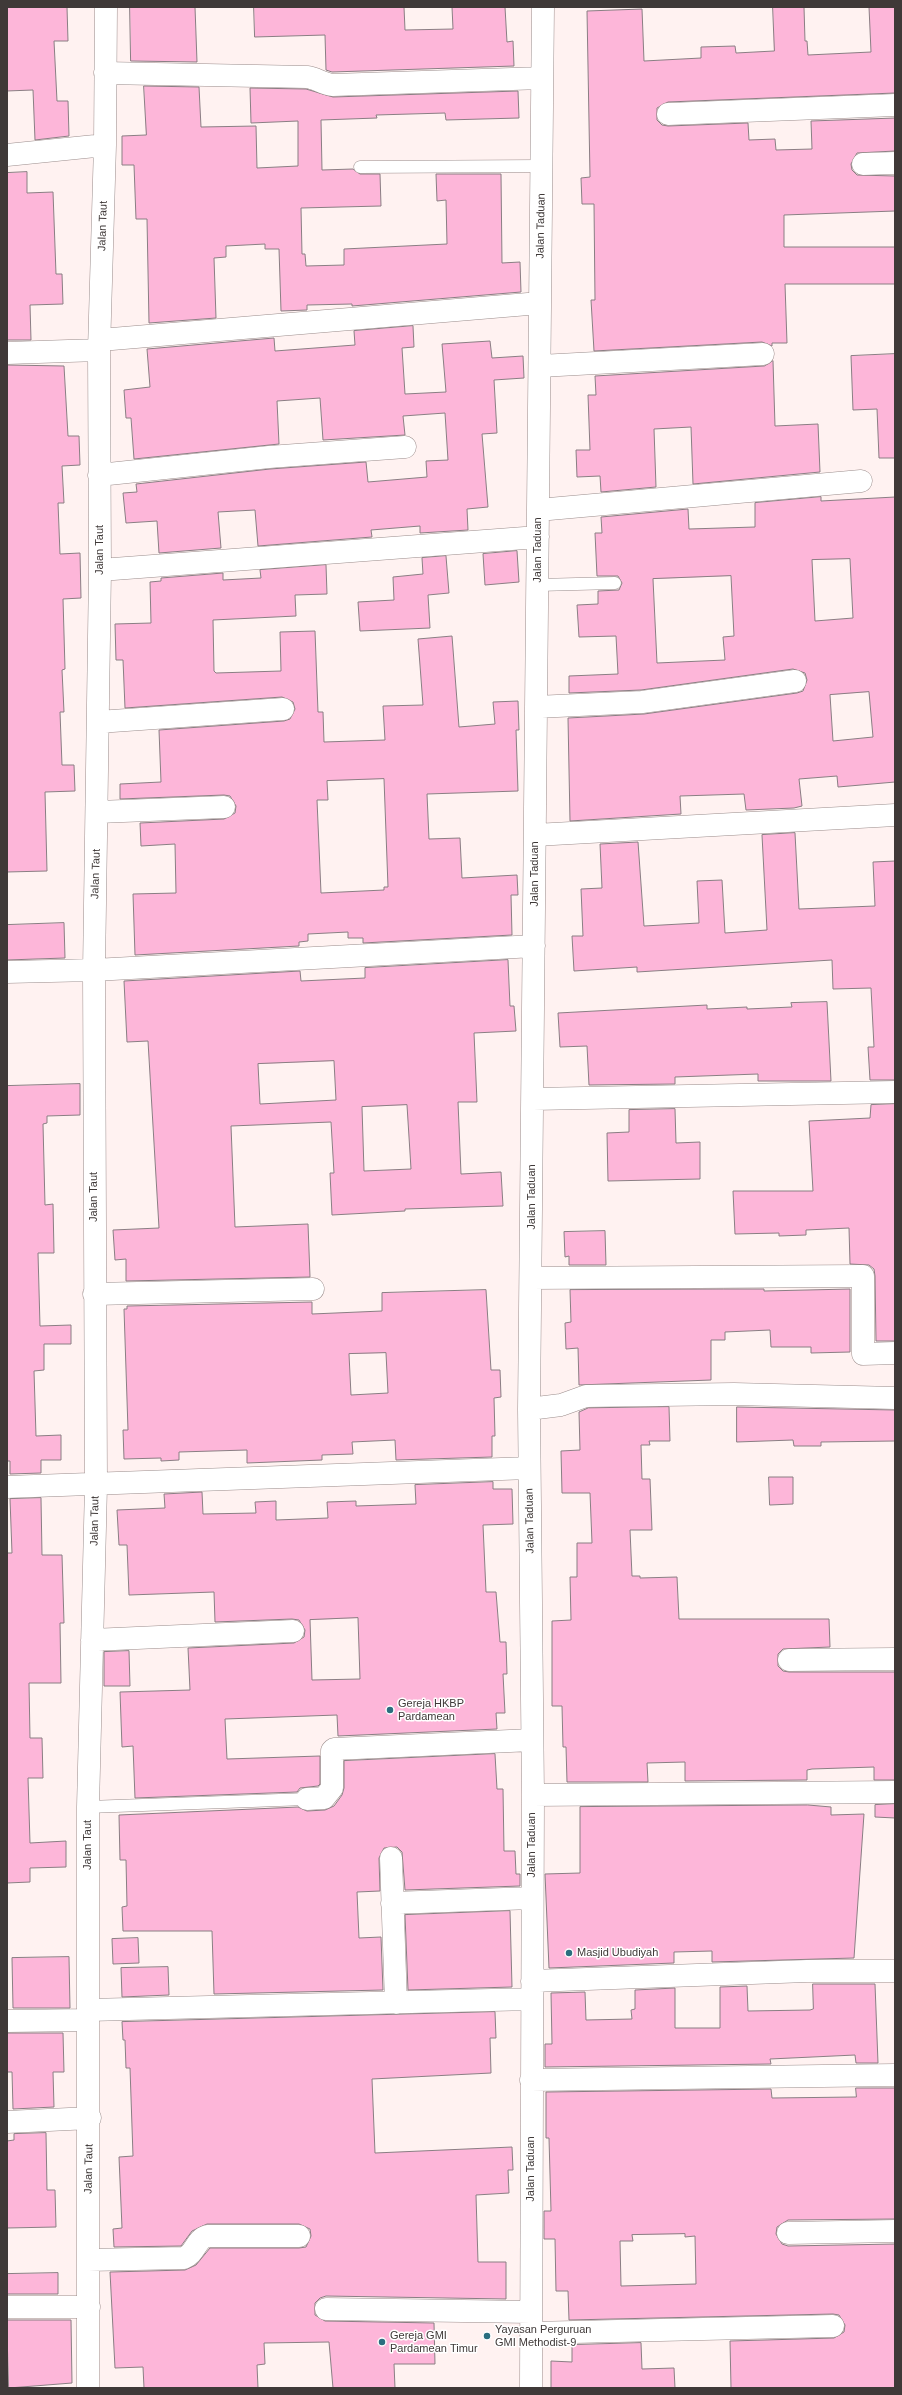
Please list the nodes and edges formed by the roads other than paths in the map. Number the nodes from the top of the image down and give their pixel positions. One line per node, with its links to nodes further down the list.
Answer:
1 (106, 7): 3 (street, Jalan Taut)
2 (543, 7): 4 (street, Jalan Taduan)
3 (105, 73): 4 (street); 7 (street, Jalan Taut)
4 (542, 78): 11 (street, Jalan Taduan)
5 (895, 105): 6 (street)
6 (668, 114)
7 (105, 145): 8 (street); 14 (street, Jalan Taut)
8 (7, 155)
9 (895, 163): 10 (street)
10 (862, 164)
11 (542, 166): 12 (lane); 13 (street, Jalan Taduan)
12 (360, 167)
13 (540, 303): 14 (street); 17 (street, Jalan Taduan)
14 (100, 345): 15 (street); 19 (street, Jalan Taut)
15 (7, 353)
16 (763, 354): 17 (street)
17 (540, 366): 21 (street, Jalan Taduan)
18 (405, 447): 19 (street)
19 (99, 475): 23 (street, Jalan Taut)
20 (861, 481): 21 (street)
21 (538, 510): 22 (street, Jalan Taduan)
22 (538, 537): 23 (street); 25 (street, Jalan Taduan)
23 (100, 570): 29 (street, Jalan Taut)
24 (615, 583): 25 (lane)
25 (538, 585): 27 (street, Jalan Taduan)
26 (795, 681): 27 (street)
27 (536, 707): 33 (street, Jalan Taduan)
28 (283, 709): 29 (street)
29 (98, 722): 31 (street, Jalan Taut)
30 (224, 806): 31 (street)
31 (98, 812): 35 (street, Jalan Taut)
32 (895, 815): 33 (street)
33 (535, 835): 34 (street, Jalan Taduan)
34 (534, 946): 35 (street); 38 (street, Jalan Taduan)
35 (94, 970): 36 (street); 41 (street, Jalan Taut)
36 (7, 972)
37 (895, 1092): 38 (street)
38 (533, 1099): 39 (street, Jalan Taduan)
39 (531, 1278): 42 (street); 44 (street, Jalan Taduan)
40 (313, 1289): 41 (street)
41 (94, 1294): 46 (street, Jalan Taut)
42 (895, 1353)
43 (895, 1398): 44 (street)
44 (529, 1409): 45 (street, Jalan Taduan)
45 (529, 1468): 46 (street); 52 (street, Jalan Taduan)
46 (96, 1486): 47 (street); 49 (street, Jalan Taut)
47 (7, 1488)
48 (293, 1631): 49 (street)
49 (92, 1640): 56 (street, Jalan Taut)
50 (895, 1659): 51 (street)
51 (789, 1660)
52 (532, 1740): 54 (street, Jalan Taduan); 55 (street)
53 (895, 1792): 54 (street)
54 (533, 1795): 58 (street, Jalan Taduan)
55 (307, 1799): 56 (lane)
56 (88, 1807): 63 (street, Jalan Taut)
57 (391, 1858): 59 (street)
58 (532, 1898): 59 (street); 61 (street, Jalan Taduan)
59 (392, 1903): 62 (street)
60 (895, 1970): 61 (street)
61 (532, 1990): 62 (street); 66 (street, Jalan Taduan)
62 (396, 2003): 63 (street)
63 (88, 2015): 64 (street); 67 (street, Jalan Taut)
64 (7, 2021)
65 (895, 2075): 66 (street)
66 (531, 2080): 76 (street, Jalan Taduan)
67 (90, 2118): 68 (street); 72 (street, Jalan Taut)
68 (7, 2122)
69 (895, 2231): 70 (street)
70 (788, 2233)
71 (299, 2236): 72 (street)
72 (88, 2260): 74 (street, Jalan Taut)
73 (7, 2307): 74 (street)
74 (89, 2307): 79 (street, Jalan Taut)
75 (326, 2309): 76 (street)
76 (531, 2312): 78 (street, Jalan Taduan)
77 (833, 2326): 78 (street)
78 (531, 2333): 80 (street, Jalan Taduan)
79 (88, 2388)
80 (531, 2388)

